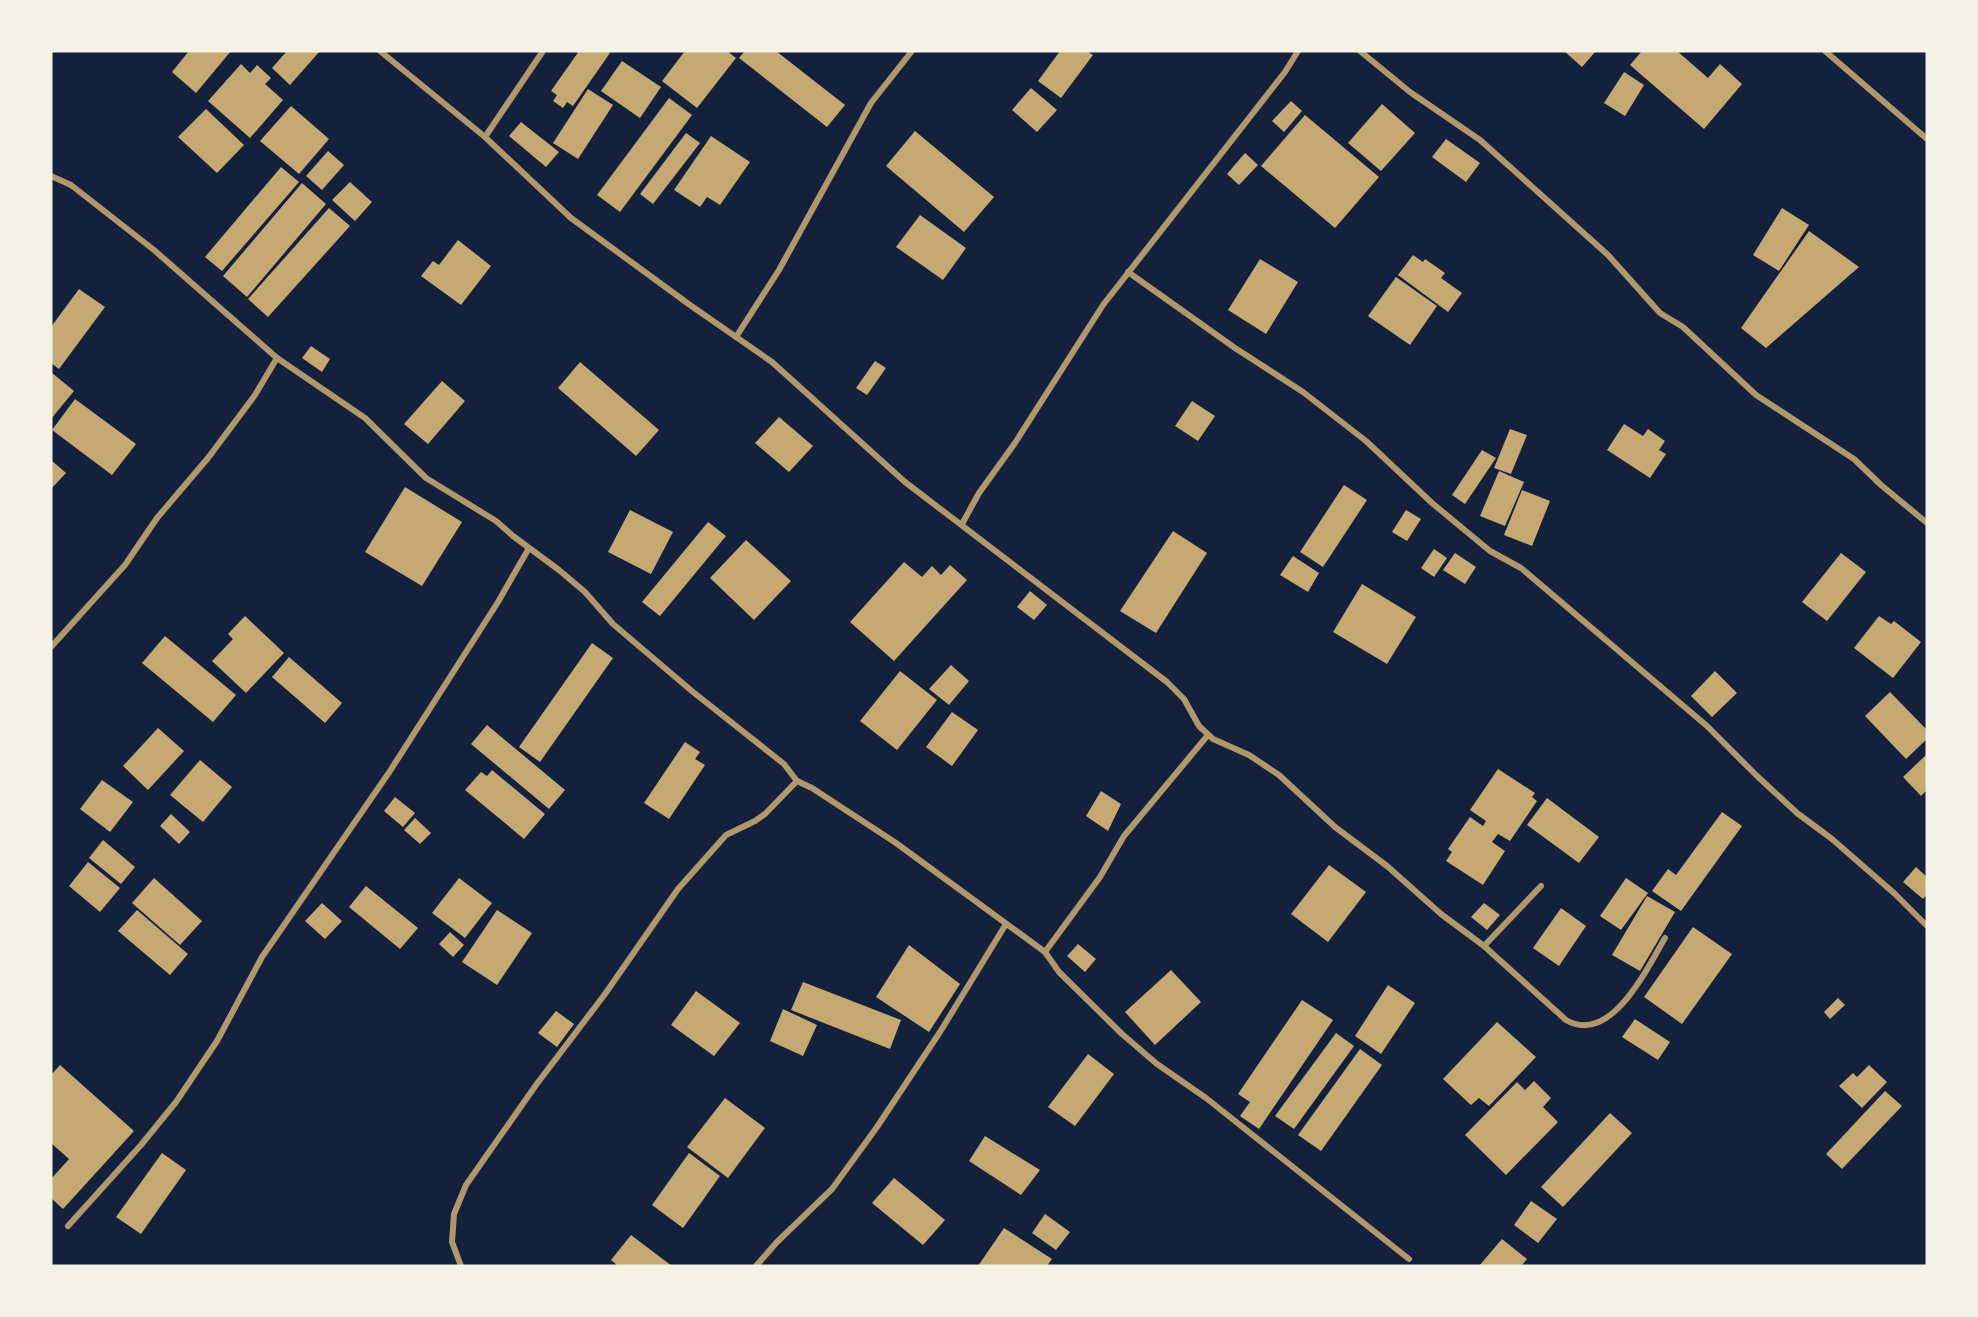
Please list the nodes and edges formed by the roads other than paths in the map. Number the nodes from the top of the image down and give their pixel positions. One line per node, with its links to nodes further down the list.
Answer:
1 (380, 51): 7 (street)
2 (543, 51): 7 (street)
3 (912, 51): 11 (street)
4 (1298, 51): 10 (street)
5 (1360, 51): 13 (street)
6 (1825, 51): 8 (street)
7 (485, 137): 11 (street)
8 (1927, 139)
9 (51, 176): 12 (street)
10 (1128, 272): 14 (street); 21 (street)
11 (736, 337): 14 (street)
12 (277, 358): 15 (street); 16 (street)
13 (1927, 523)
14 (962, 524): 17 (street)
15 (529, 548): 18 (street); 25 (street)
16 (51, 647)
17 (1208, 735): 23 (street); 24 (street)
18 (796, 781): 20 (street); 27 (street)
19 (1540, 886): 23 (street)
20 (1006, 924): 24 (street); 28 (street)
21 (1927, 926)
22 (1665, 938): 23 (street)
23 (1484, 946)
24 (1044, 952): 26 (street)
25 (68, 1226)
26 (1409, 1259)
27 (461, 1266)
28 (756, 1266)

